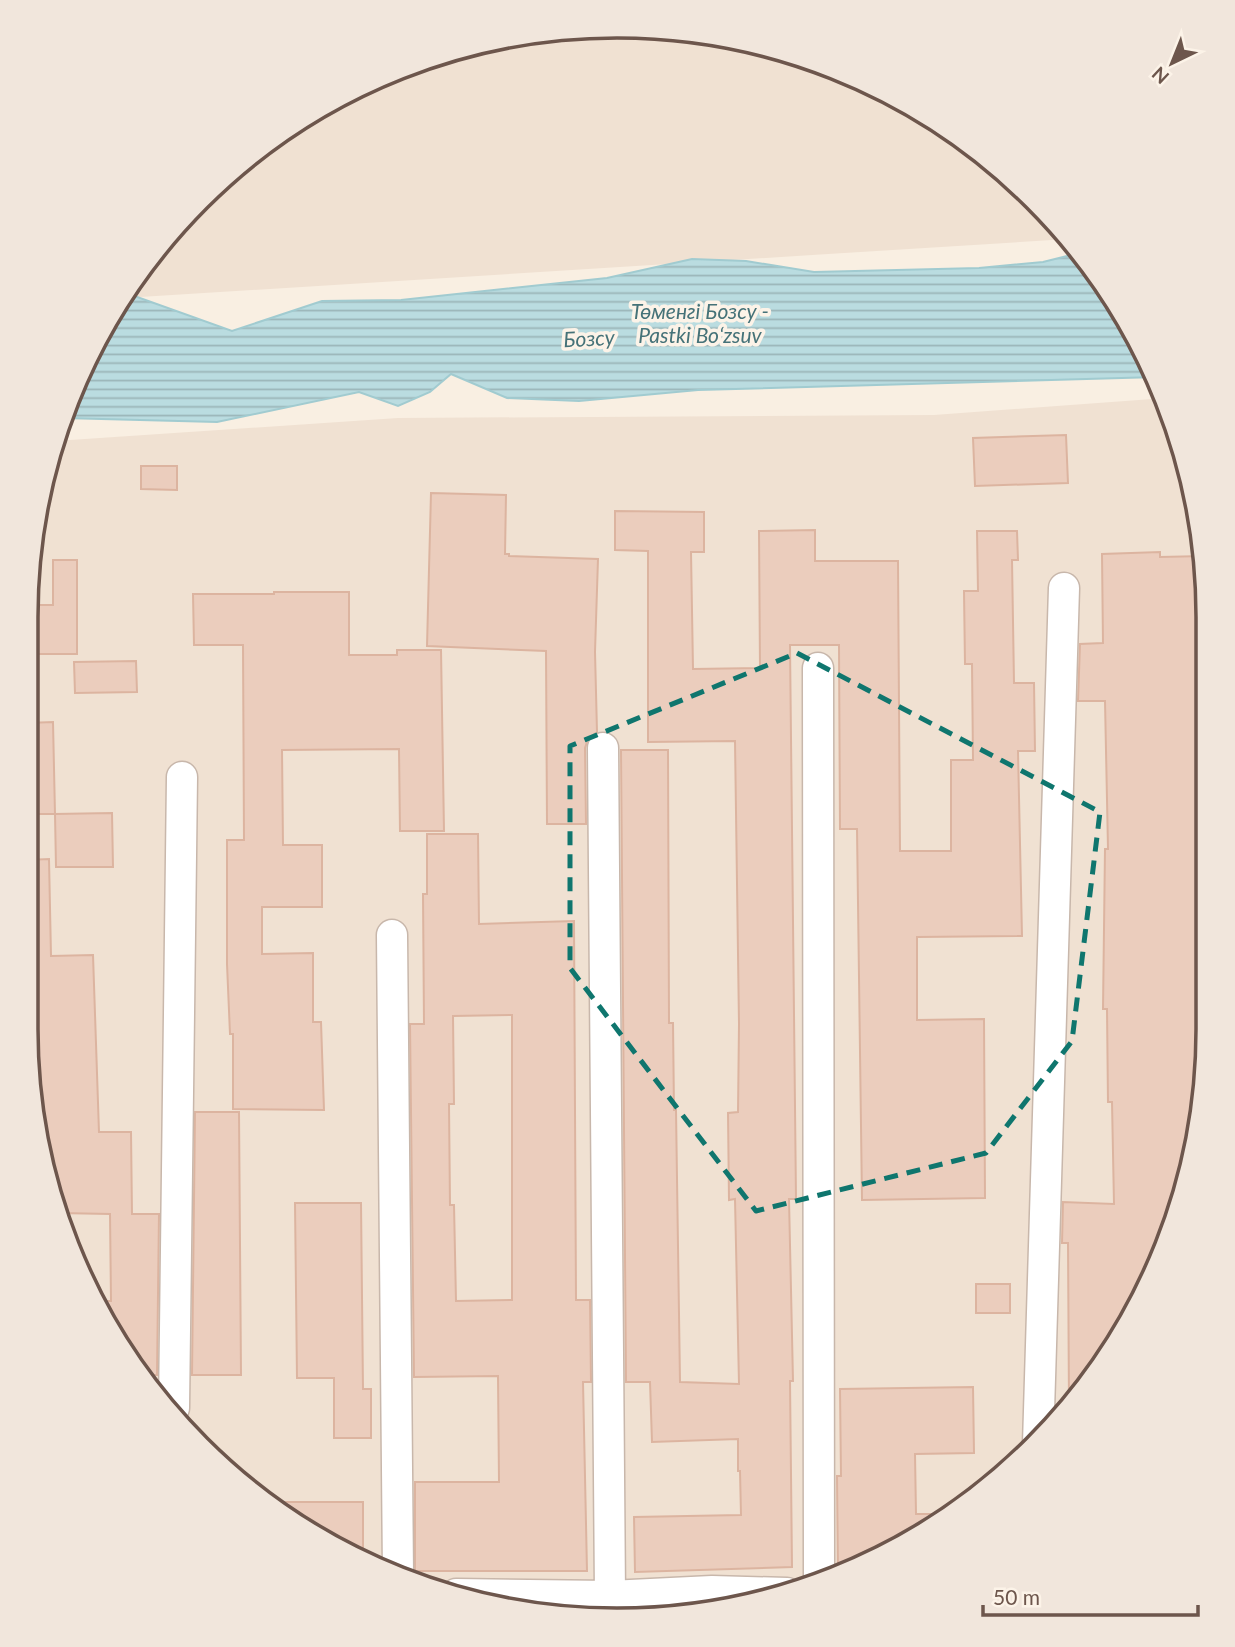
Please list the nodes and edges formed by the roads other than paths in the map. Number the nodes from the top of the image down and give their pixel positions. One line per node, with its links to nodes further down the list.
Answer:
1 (1064, 588): 7 (street)
2 (818, 668): 9 (street)
3 (603, 748): 12 (street)
4 (182, 777): 6 (street)
5 (392, 935): 8 (street)
6 (174, 1401)
7 (1039, 1427)
8 (398, 1565)
9 (819, 1572)
10 (751, 1593): 12 (street)
11 (493, 1594): 12 (street)
12 (610, 1596)

